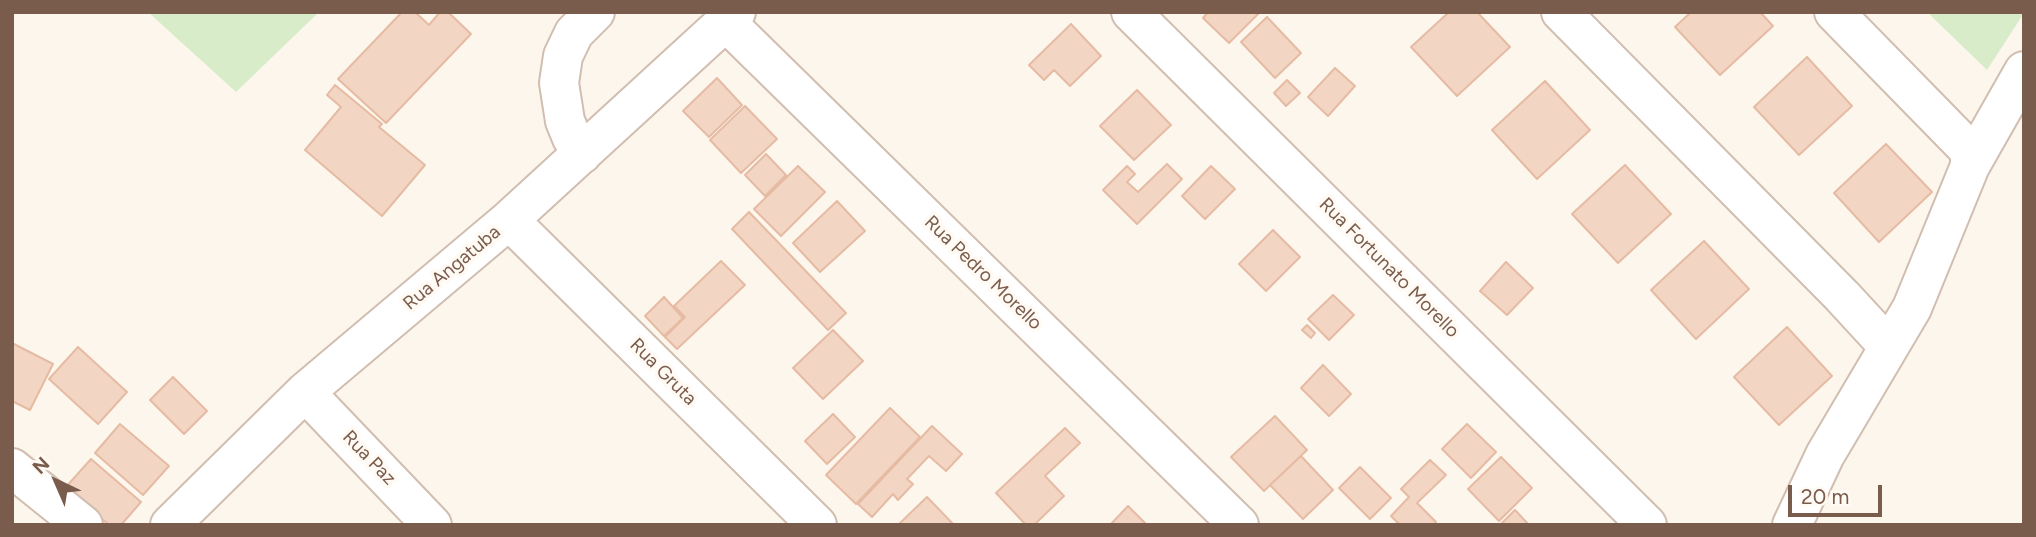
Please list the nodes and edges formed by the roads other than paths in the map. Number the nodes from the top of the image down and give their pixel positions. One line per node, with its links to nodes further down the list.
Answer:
1 (1131, 12): 18 (street, Rua Fortunato Morello)
2 (1561, 12): 10 (street)
3 (1834, 12): 8 (street)
4 (731, 17): 7 (street, Rua Angatuba); 17 (street, Rua Pedro Morello)
5 (575, 19): 7 (street)
6 (2024, 71): 8 (street)
7 (582, 154): 9 (street, Rua Angatuba)
8 (1970, 166): 10 (street)
9 (509, 220): 11 (street, Rua Angatuba); 16 (street, Rua Gruta)
10 (1889, 347): 19 (street)
11 (305, 392): 14 (street, Rua Angatuba); 15 (street, Rua Paz)
12 (12, 468): 13 (street)
13 (83, 525)
14 (170, 525)
15 (432, 525)
16 (817, 525)
17 (1239, 525)
18 (1647, 525)
19 (1792, 525)

